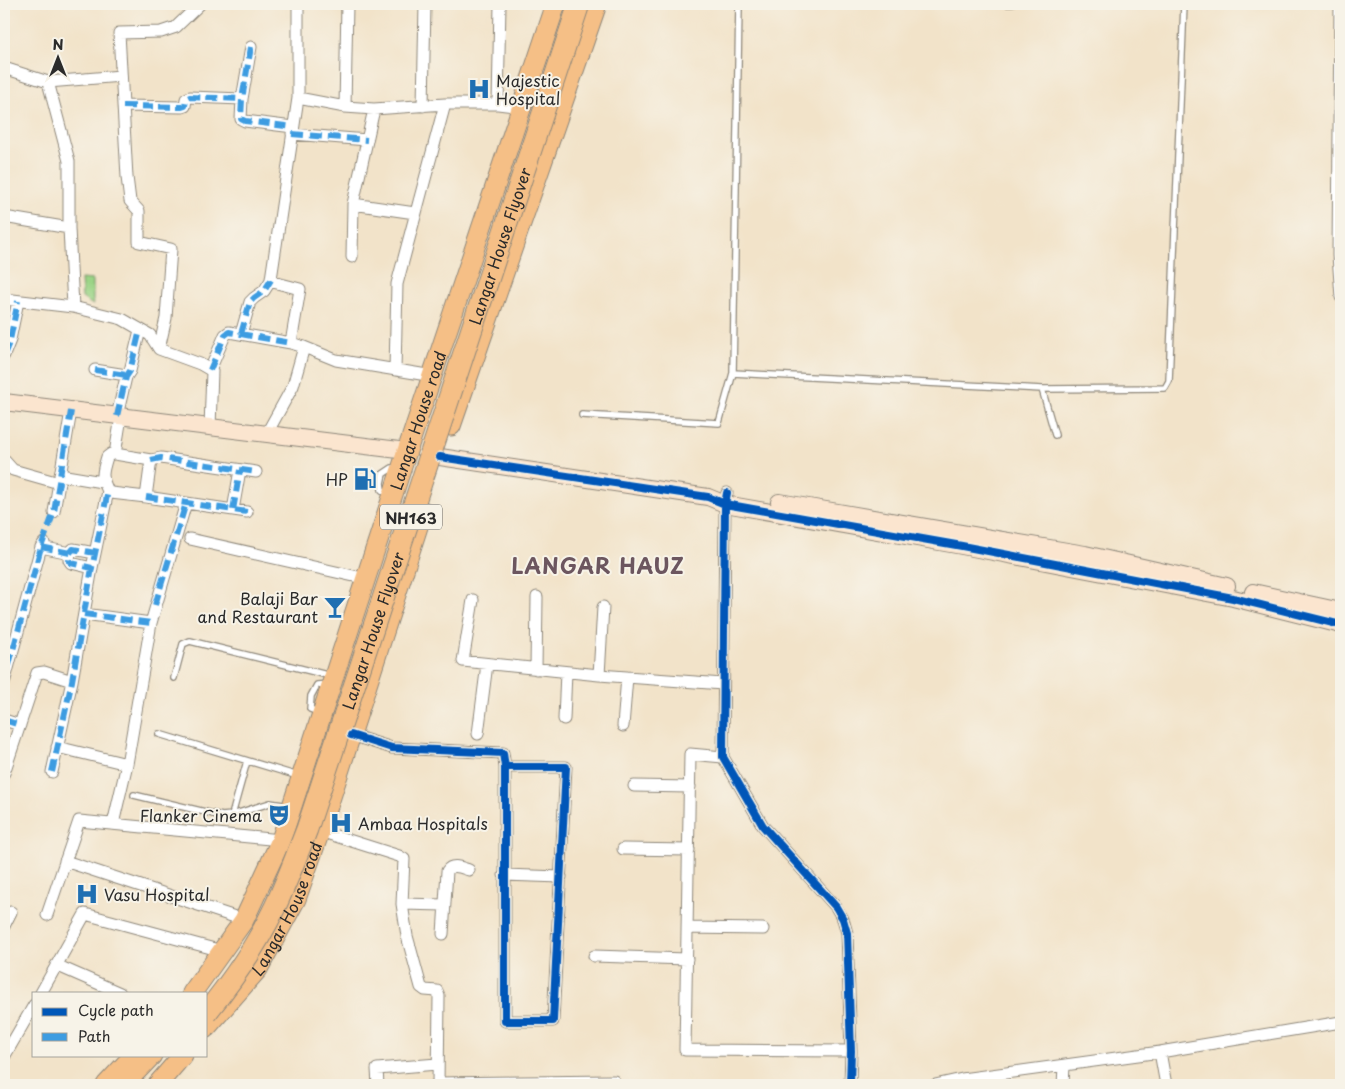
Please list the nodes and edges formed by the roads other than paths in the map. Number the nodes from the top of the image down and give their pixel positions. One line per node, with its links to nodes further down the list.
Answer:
1 (200, 4): 17 (street)
2 (298, 4): 20 (street)
3 (347, 4): 27 (street)
4 (425, 4): 25 (street)
5 (500, 4): 23 (street)
6 (556, 4): 26 (main road, Langar House road)
7 (564, 4): 146 (highway, Langar House Flyover / NH163)
8 (579, 4): 148 (highway, Langar House Flyover / NH163, bridge)
9 (597, 4): 51 (main road, Langar House road)
10 (739, 4): 52 (lane)
11 (1004, 4): 12 (lane)
12 (1012, 4)
13 (1184, 4): 54 (lane)
14 (1340, 4): 18 (street)
15 (251, 47): 21 (street)
16 (4, 68): 19 (street)
17 (121, 76): 19 (street); 24 (street)
18 (1341, 79): 37 (street)
19 (48, 82): 34 (street)
20 (298, 98): 27 (street); 29 (street)
21 (242, 99): 24 (street); 29 (street)
22 (445, 104): 23 (street); 25 (street); 32 (street)
23 (498, 104): 26 (street)
24 (123, 106): 45 (street)
25 (423, 106): 28 (street)
26 (522, 106): 47 (main road, Langar House road)
27 (345, 107): 28 (street)
28 (374, 109): 30 (street)
29 (292, 130): 30 (street); 36 (street)
30 (367, 140): 31 (street)
31 (354, 204): 32 (street); 35 (street)
32 (415, 213): 50 (street)
33 (4, 217): 34 (street)
34 (69, 228): 40 (street)
35 (352, 257)
36 (271, 280): 42 (street); 43 (street)
37 (1341, 297)
38 (4, 299): 39 (street)
39 (18, 300): 40 (street); 46 (street)
40 (73, 307): 41 (street)
41 (140, 330): 45 (street); 53 (street)
42 (241, 334): 43 (street); 49 (street)
43 (291, 343): 44 (street)
44 (304, 347): 50 (street); 60 (street)
45 (159, 349): 49 (street)
46 (4, 355)
47 (435, 369): 50 (street); 51 (main road); 62 (main road, Langar House road)
48 (95, 370): 53 (street)
49 (210, 370): 59 (street)
50 (395, 370)
51 (469, 372): 64 (main road, Langar House road)
52 (733, 373): 54 (lane); 57 (lane)
53 (126, 375): 58 (street)
54 (1042, 389): 61 (lane)
55 (4, 402): 56 (street)
56 (71, 411): 58 (street); 69 (street)
57 (582, 415)
58 (119, 417): 59 (street); 63 (street)
59 (210, 427): 60 (street)
60 (267, 433): 62 (street)
61 (1055, 435)
62 (407, 451): 81 (main road, Langar House road)
63 (115, 454): 66 (street); 70 (street)
64 (440, 457): 72 (street); 82 (main road, Langar House road)
65 (4, 460): 69 (street)
66 (151, 460): 67 (street); 71 (street)
67 (240, 470): 68 (street); 74 (street)
68 (256, 472)
69 (60, 479): 70 (street); 75 (street)
70 (105, 486): 71 (street); 78 (street)
71 (146, 497): 73 (street)
72 (726, 498): 86 (street); 89 (street); 99 (street)
73 (186, 503): 74 (street); 88 (street)
74 (233, 510): 76 (street)
75 (54, 512)
76 (247, 512)
77 (190, 539): 81 (street)
78 (95, 552): 79 (street); 80 (street)
79 (70, 553): 80 (street); 98 (street)
80 (92, 568): 87 (street)
81 (369, 571): 82 (main road); 97 (main road, Langar House road)
82 (404, 571): 106 (main road, Langar House road)
83 (537, 597): 91 (street)
84 (473, 600): 90 (street)
85 (603, 607): 93 (street)
86 (1341, 611)
87 (84, 614): 88 (street); 96 (street)
88 (151, 623): 110 (street)
89 (1341, 625)
90 (487, 664): 91 (street); 105 (street)
91 (536, 669): 92 (street)
92 (566, 672): 93 (street); 100 (street)
93 (599, 676): 94 (street)
94 (627, 677): 99 (street); 103 (street)
95 (174, 678): 97 (lane)
96 (72, 680): 102 (street); 107 (street)
97 (334, 680): 114 (main road, Langar House road)
98 (4, 683)
99 (723, 684): 108 (street)
100 (564, 719)
101 (4, 720): 102 (street)
102 (20, 725): 112 (street)
103 (623, 726)
104 (159, 734): 109 (lane)
105 (478, 734)
106 (351, 735): 111 (street); 121 (main road, Langar House road)
107 (57, 747): 110 (street); 113 (street)
108 (723, 757): 116 (street); 151 (street)
109 (247, 761): 114 (lane); 119 (lane)
110 (128, 764): 120 (street)
111 (505, 767): 128 (street); 129 (street)
112 (4, 772)
113 (52, 772)
114 (302, 777): 118 (main road, Langar House road)
115 (634, 786): 116 (street)
116 (690, 787): 124 (street)
117 (134, 795): 119 (lane)
118 (292, 806): 119 (lane); 122 (main road, Langar House road)
119 (232, 815)
120 (113, 824): 122 (street); 125 (street)
121 (320, 831): 126 (main road, Langar House road); 130 (street)
122 (279, 846): 126 (main road); 134 (main road, Langar House road)
123 (623, 849): 124 (street)
124 (689, 850): 136 (street)
125 (65, 861): 133 (street); 134 (street)
126 (309, 862): 150 (main road, Langar House road)
127 (469, 870): 131 (street)
128 (504, 875): 129 (street); 129 (street)
129 (561, 877)
130 (402, 904): 131 (street); 158 (street)
131 (444, 905): 138 (street)
132 (11, 912): 135 (street)
133 (47, 915)
134 (244, 920): 139 (main road, Langar House road)
135 (4, 926)
136 (687, 928): 137 (street); 141 (street)
137 (763, 929)
138 (442, 934)
139 (222, 951): 142 (street); 145 (main road, Langar House road)
140 (594, 956): 141 (street)
141 (687, 959): 151 (street)
142 (56, 965): 143 (street); 144 (street)
143 (42, 992)
144 (118, 992)
145 (193, 992)
146 (207, 992)
147 (32, 1008): 157 (street)
148 (208, 1010)
149 (1341, 1022): 152 (street)
150 (208, 1026)
151 (851, 1051): 167 (street)
152 (1160, 1052): 159 (street); 170 (street)
153 (133, 1056): 162 (main road)
154 (150, 1056): 163 (highway)
155 (167, 1056): 164 (highway)
156 (182, 1056): 165 (main road)
157 (4, 1057)
158 (437, 1064): 161 (street); 166 (street)
159 (1064, 1066): 168 (street); 169 (street)
160 (614, 1081): 161 (street)
161 (438, 1084)
162 (106, 1085)
163 (122, 1085)
164 (140, 1085)
165 (157, 1085)
166 (378, 1085)
167 (850, 1085)
168 (935, 1085)
169 (1063, 1085)
170 (1166, 1085)

